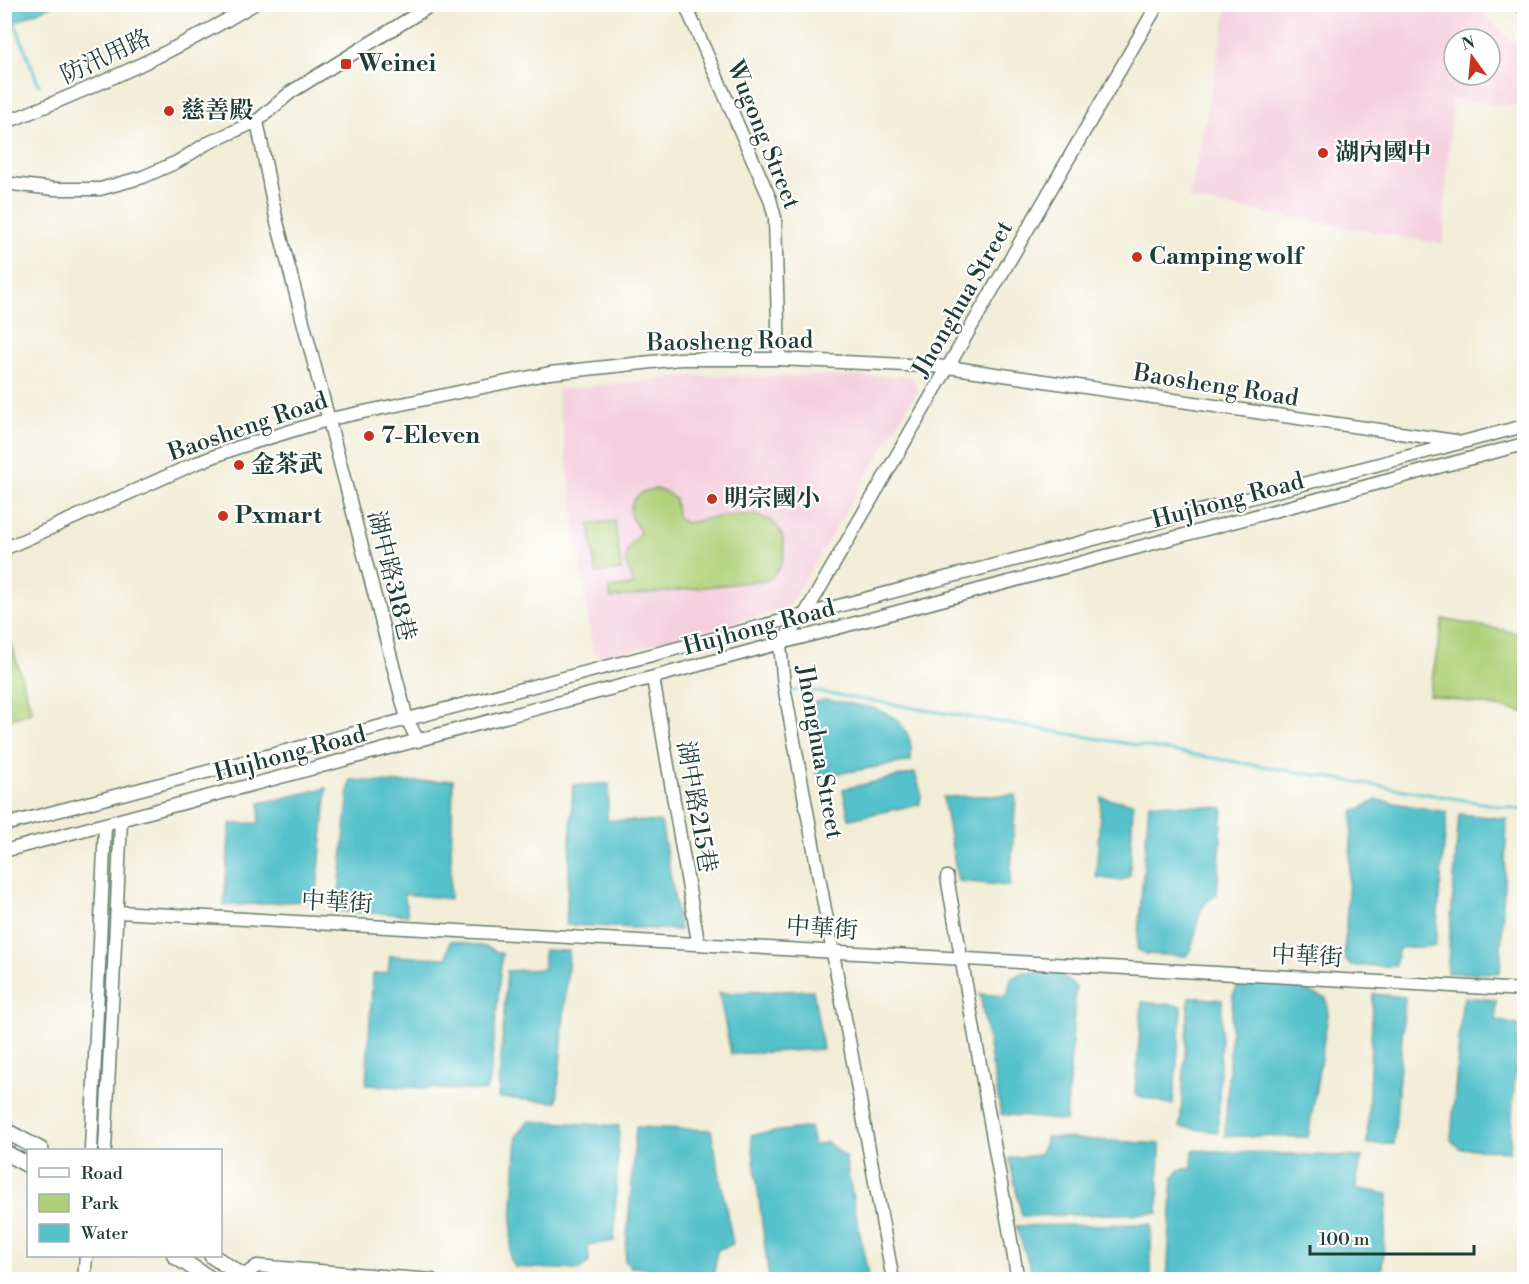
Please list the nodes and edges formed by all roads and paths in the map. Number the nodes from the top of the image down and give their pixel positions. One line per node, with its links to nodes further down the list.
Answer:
1 (254, 4): 6 (street, 防汛用路)
2 (433, 4): 5 (street)
3 (685, 4): 8 (street, Wugong Street)
4 (1158, 4): 9 (street, Jhonghua Street)
5 (256, 121): 7 (street); 10 (street, 湖中路318巷)
6 (4, 123)
7 (4, 183)
8 (778, 359): 9 (street, Baosheng Road); 10 (street, Baosheng Road)
9 (948, 367): 12 (street, Baosheng Road); 16 (street, Jhonghua Street)
10 (330, 419): 15 (street, Baosheng Road); 19 (street, 湖中路318巷)
11 (1524, 426): 12 (street, Hujhong Road)
12 (1461, 442): 14 (street); 16 (street, Hujhong Road)
13 (1524, 444): 14 (street, Hujhong Road)
14 (1475, 456): 17 (street, Hujhong Road)
15 (4, 549)
16 (804, 614): 17 (street, Jhonghua Street); 19 (street, Hujhong Road)
17 (780, 644): 18 (street, Hujhong Road); 28 (street, Jhonghua Street)
18 (653, 678): 20 (street, Hujhong Road); 27 (street, 湖中路215巷)
19 (406, 719): 20 (street, 湖中路318巷); 22 (street, Hujhong Road)
20 (418, 741): 21 (street, Hujhong Road)
21 (121, 821): 23 (street, Hujhong Road); 26 (street)
22 (4, 825)
23 (105, 826): 24 (street, Hujhong Road); 33 (street)
24 (4, 851)
25 (947, 877): 29 (street)
26 (117, 912): 27 (street, 中華街); 34 (street)
27 (698, 942): 28 (street, 中華街)
28 (832, 950): 29 (street, 中華街); 44 (street, Jhonghua Street)
29 (961, 960): 30 (street, 中華街); 45 (street)
30 (1524, 990)
31 (4, 1130): 32 (main road)
32 (39, 1149)
33 (91, 1149)
34 (105, 1149)
35 (4, 1152): 36 (main road)
36 (27, 1165)
37 (86, 1257): 41 (street)
38 (177, 1257): 42 (main road)
39 (213, 1257): 40 (main road)
40 (243, 1278): 43 (street)
41 (84, 1280)
42 (212, 1280)
43 (432, 1280)
44 (893, 1280)
45 (1018, 1280)

